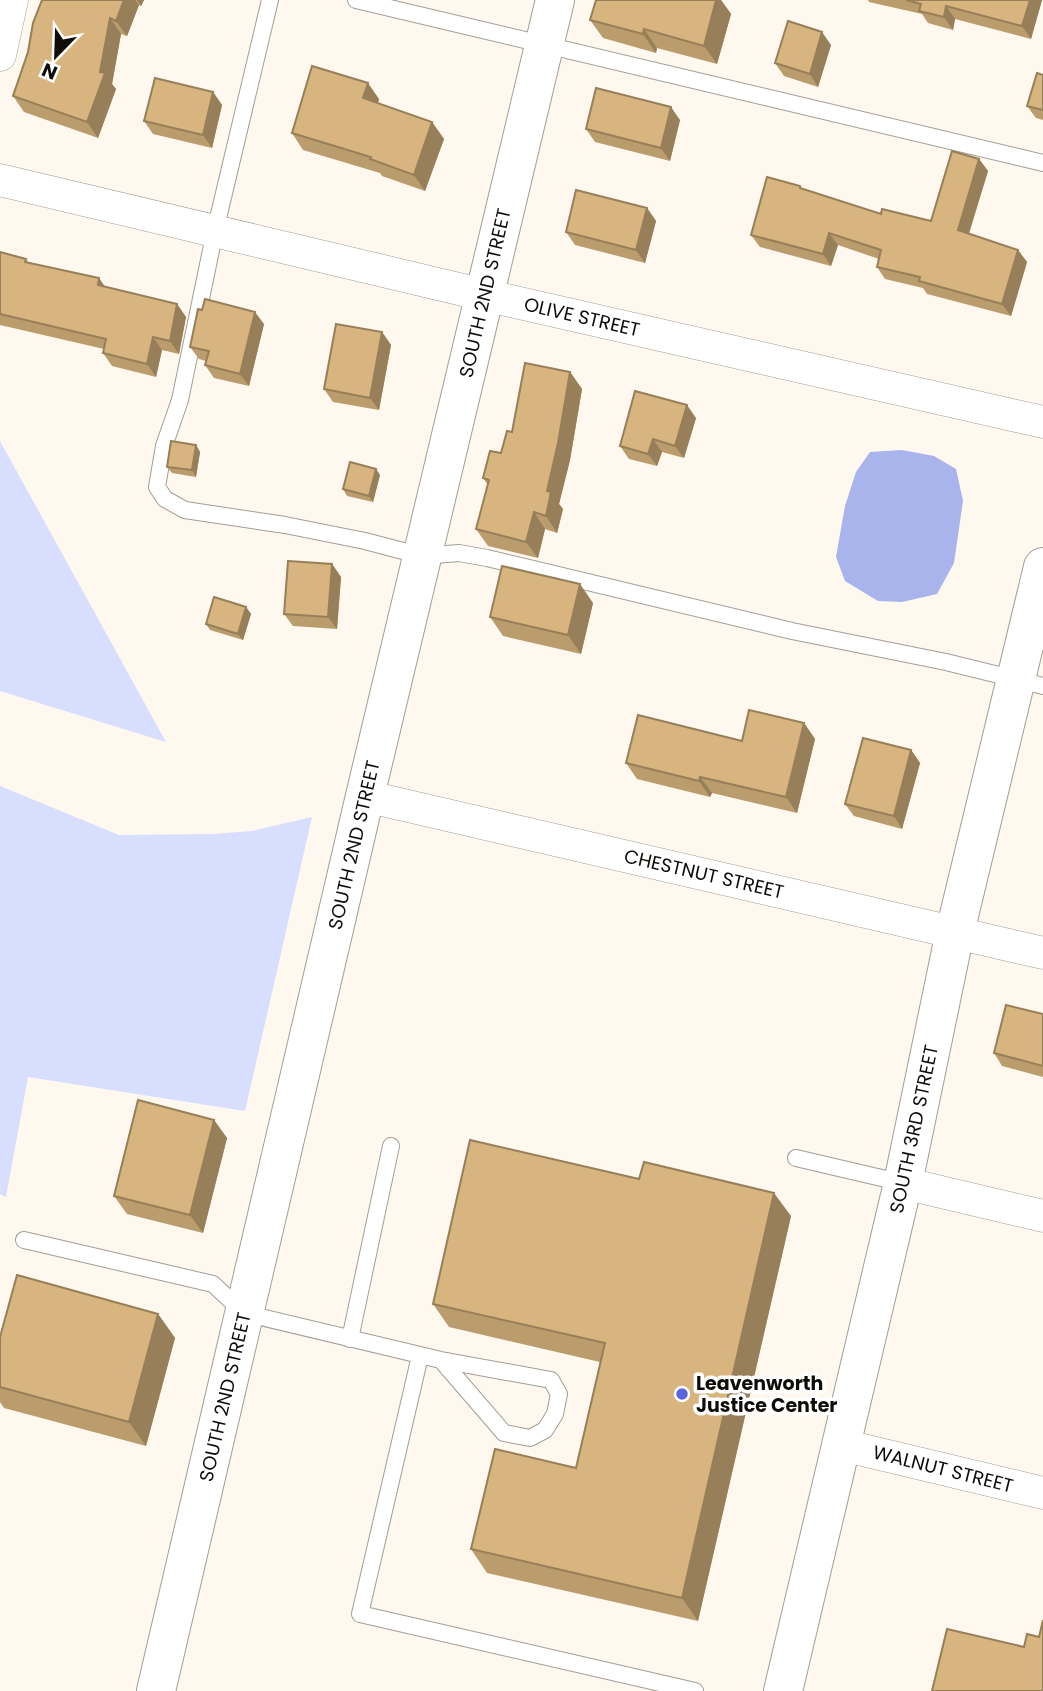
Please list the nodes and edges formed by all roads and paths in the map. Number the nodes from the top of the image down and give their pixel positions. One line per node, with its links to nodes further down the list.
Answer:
1 (12, 0): 6 (street)
2 (270, 0): 9 (lane)
3 (356, 0): 5 (lane)
4 (555, 0): 5 (street, SOUTH 2ND STREET)
5 (544, 45): 7 (lane); 10 (street, SOUTH 2ND STREET)
6 (0, 55)
7 (1043, 163)
8 (0, 180): 9 (street, OLIVE STREET)
9 (215, 231): 10 (street, OLIVE STREET); 12 (lane)
10 (484, 295): 11 (street, OLIVE STREET); 12 (street, SOUTH 2ND STREET)
11 (1043, 422)
12 (422, 556): 14 (lane); 15 (street, SOUTH 2ND STREET)
13 (1043, 568): 14 (street, SOUTH 3RD STREET)
14 (1029, 683): 16 (street, SOUTH 3RD STREET)
15 (365, 796): 16 (street, CHESTNUT STREET); 23 (street, SOUTH 2ND STREET)
16 (955, 932): 17 (street, CHESTNUT STREET); 20 (street, SOUTH 3RD STREET)
17 (1043, 953)
18 (391, 1146): 24 (lane)
19 (796, 1158): 20 (lane)
20 (903, 1183): 21 (street); 27 (street, SOUTH 3RD STREET)
21 (1043, 1216)
22 (24, 1240): 23 (lane)
23 (244, 1313): 24 (lane); 29 (street, SOUTH 2ND STREET)
24 (350, 1339): 25 (lane)
25 (420, 1356): 26 (lane); 30 (lane)
26 (441, 1360): 26 (lane)
27 (842, 1445): 28 (street, WALNUT STREET); 31 (street, SOUTH 3RD STREET)
28 (1043, 1493)
29 (156, 1691)
30 (695, 1691)
31 (783, 1691)

